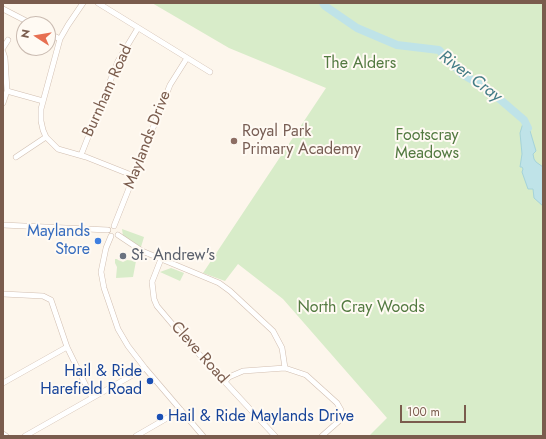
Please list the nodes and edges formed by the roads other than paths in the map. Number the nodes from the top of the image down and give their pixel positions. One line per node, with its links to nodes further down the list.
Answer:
1 (83, 3): 7 (street)
2 (98, 3): 5 (street)
3 (3, 9): 4 (street)
4 (17, 16)
5 (138, 28): 11 (street); 17 (street, Burnham Road)
6 (56, 37): 7 (street)
7 (60, 39): 14 (street)
8 (8, 40): 9 (street)
9 (3, 48)
10 (3, 52): 13 (street)
11 (187, 58): 12 (street); 19 (street, Maylands Drive)
12 (210, 72)
13 (7, 91): 14 (street); 15 (street)
14 (43, 101): 16 (street)
15 (3, 103)
16 (46, 137): 17 (street); 18 (street)
17 (81, 155): 19 (street)
18 (16, 157)
19 (134, 176): 21 (street, Maylands Drive)
20 (3, 225): 22 (street)
21 (114, 226): 22 (street); 23 (street)
22 (108, 230): 24 (street)
23 (118, 235): 24 (street); 25 (street)
24 (111, 236): 28 (street)
25 (161, 259): 29 (street); 30 (street, Cleve Road)
26 (3, 294): 27 (street)
27 (67, 347): 31 (street); 32 (street)
28 (145, 368): 32 (street); 33 (street)
29 (285, 368): 30 (street); 40 (street)
30 (226, 382): 39 (street, Cleve Road)
31 (3, 384)
32 (92, 398): 36 (street)
33 (181, 410): 37 (street); 38 (street)
34 (3, 434): 35 (street)
35 (6, 436)
36 (25, 436)
37 (136, 436)
38 (203, 436)
39 (275, 436)
40 (322, 436)

